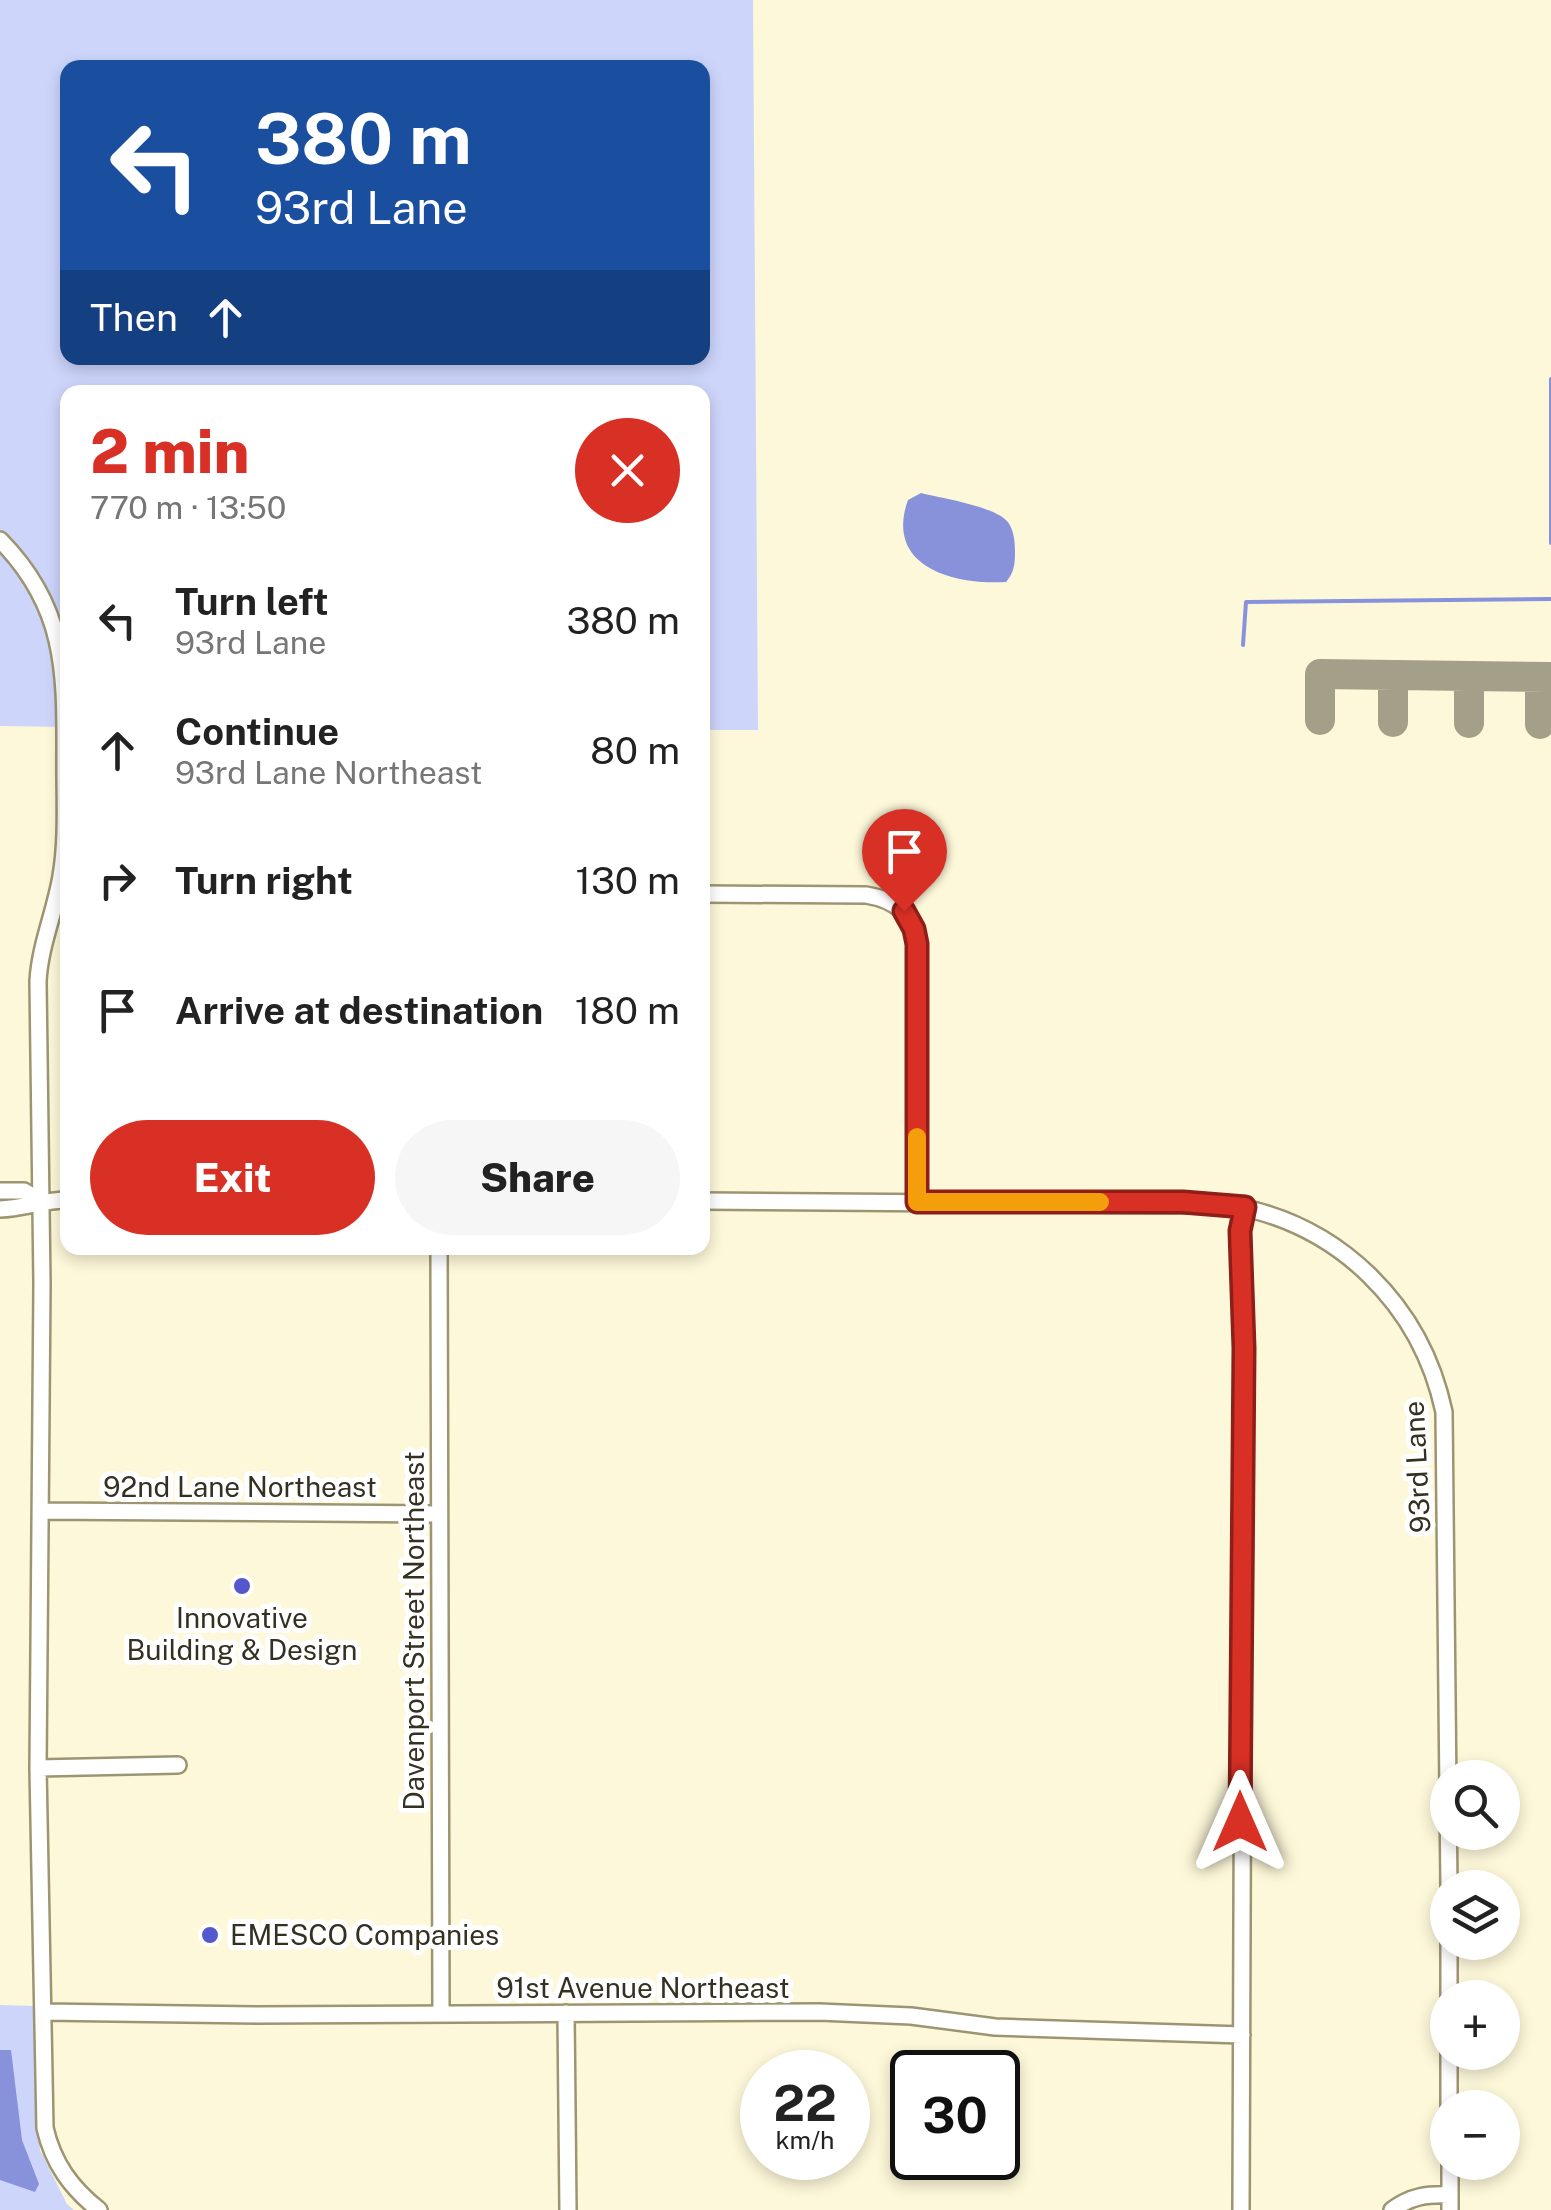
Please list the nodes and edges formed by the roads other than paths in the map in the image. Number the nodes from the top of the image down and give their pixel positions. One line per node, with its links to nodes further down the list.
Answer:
1 (0, 540): 2 (street)
2 (60, 646)
3 (710, 894): 9 (street)
4 (60, 897): 6 (street)
5 (0, 1191): 6 (street)
6 (39, 1200): 7 (street); 11 (street); 13 (street)
7 (60, 1200)
8 (710, 1201): 9 (street, 93rd Lane)
9 (917, 1202): 10 (street, 93rd Lane)
10 (1245, 1207): 17 (street, 93rd Lane); 21 (street)
11 (0, 1209)
12 (439, 1255): 14 (street, Davenport Street Northeast)
13 (42, 1511): 14 (street, 92nd Lane Northeast); 16 (street)
14 (438, 1514): 20 (street, Davenport Street Northeast)
15 (178, 1764): 16 (street)
16 (38, 1768): 18 (street)
17 (1448, 1870)
18 (44, 2012): 20 (street, 91st Avenue Northeast); 23 (street)
19 (566, 2012): 20 (street, 91st Avenue Northeast); 21 (street, 91st Avenue Northeast); 24 (street)
20 (440, 2014)
21 (1242, 2035): 25 (street)
22 (1450, 2202): 26 (street)
23 (99, 2210)
24 (568, 2210)
25 (1241, 2210)
26 (1392, 2210)

